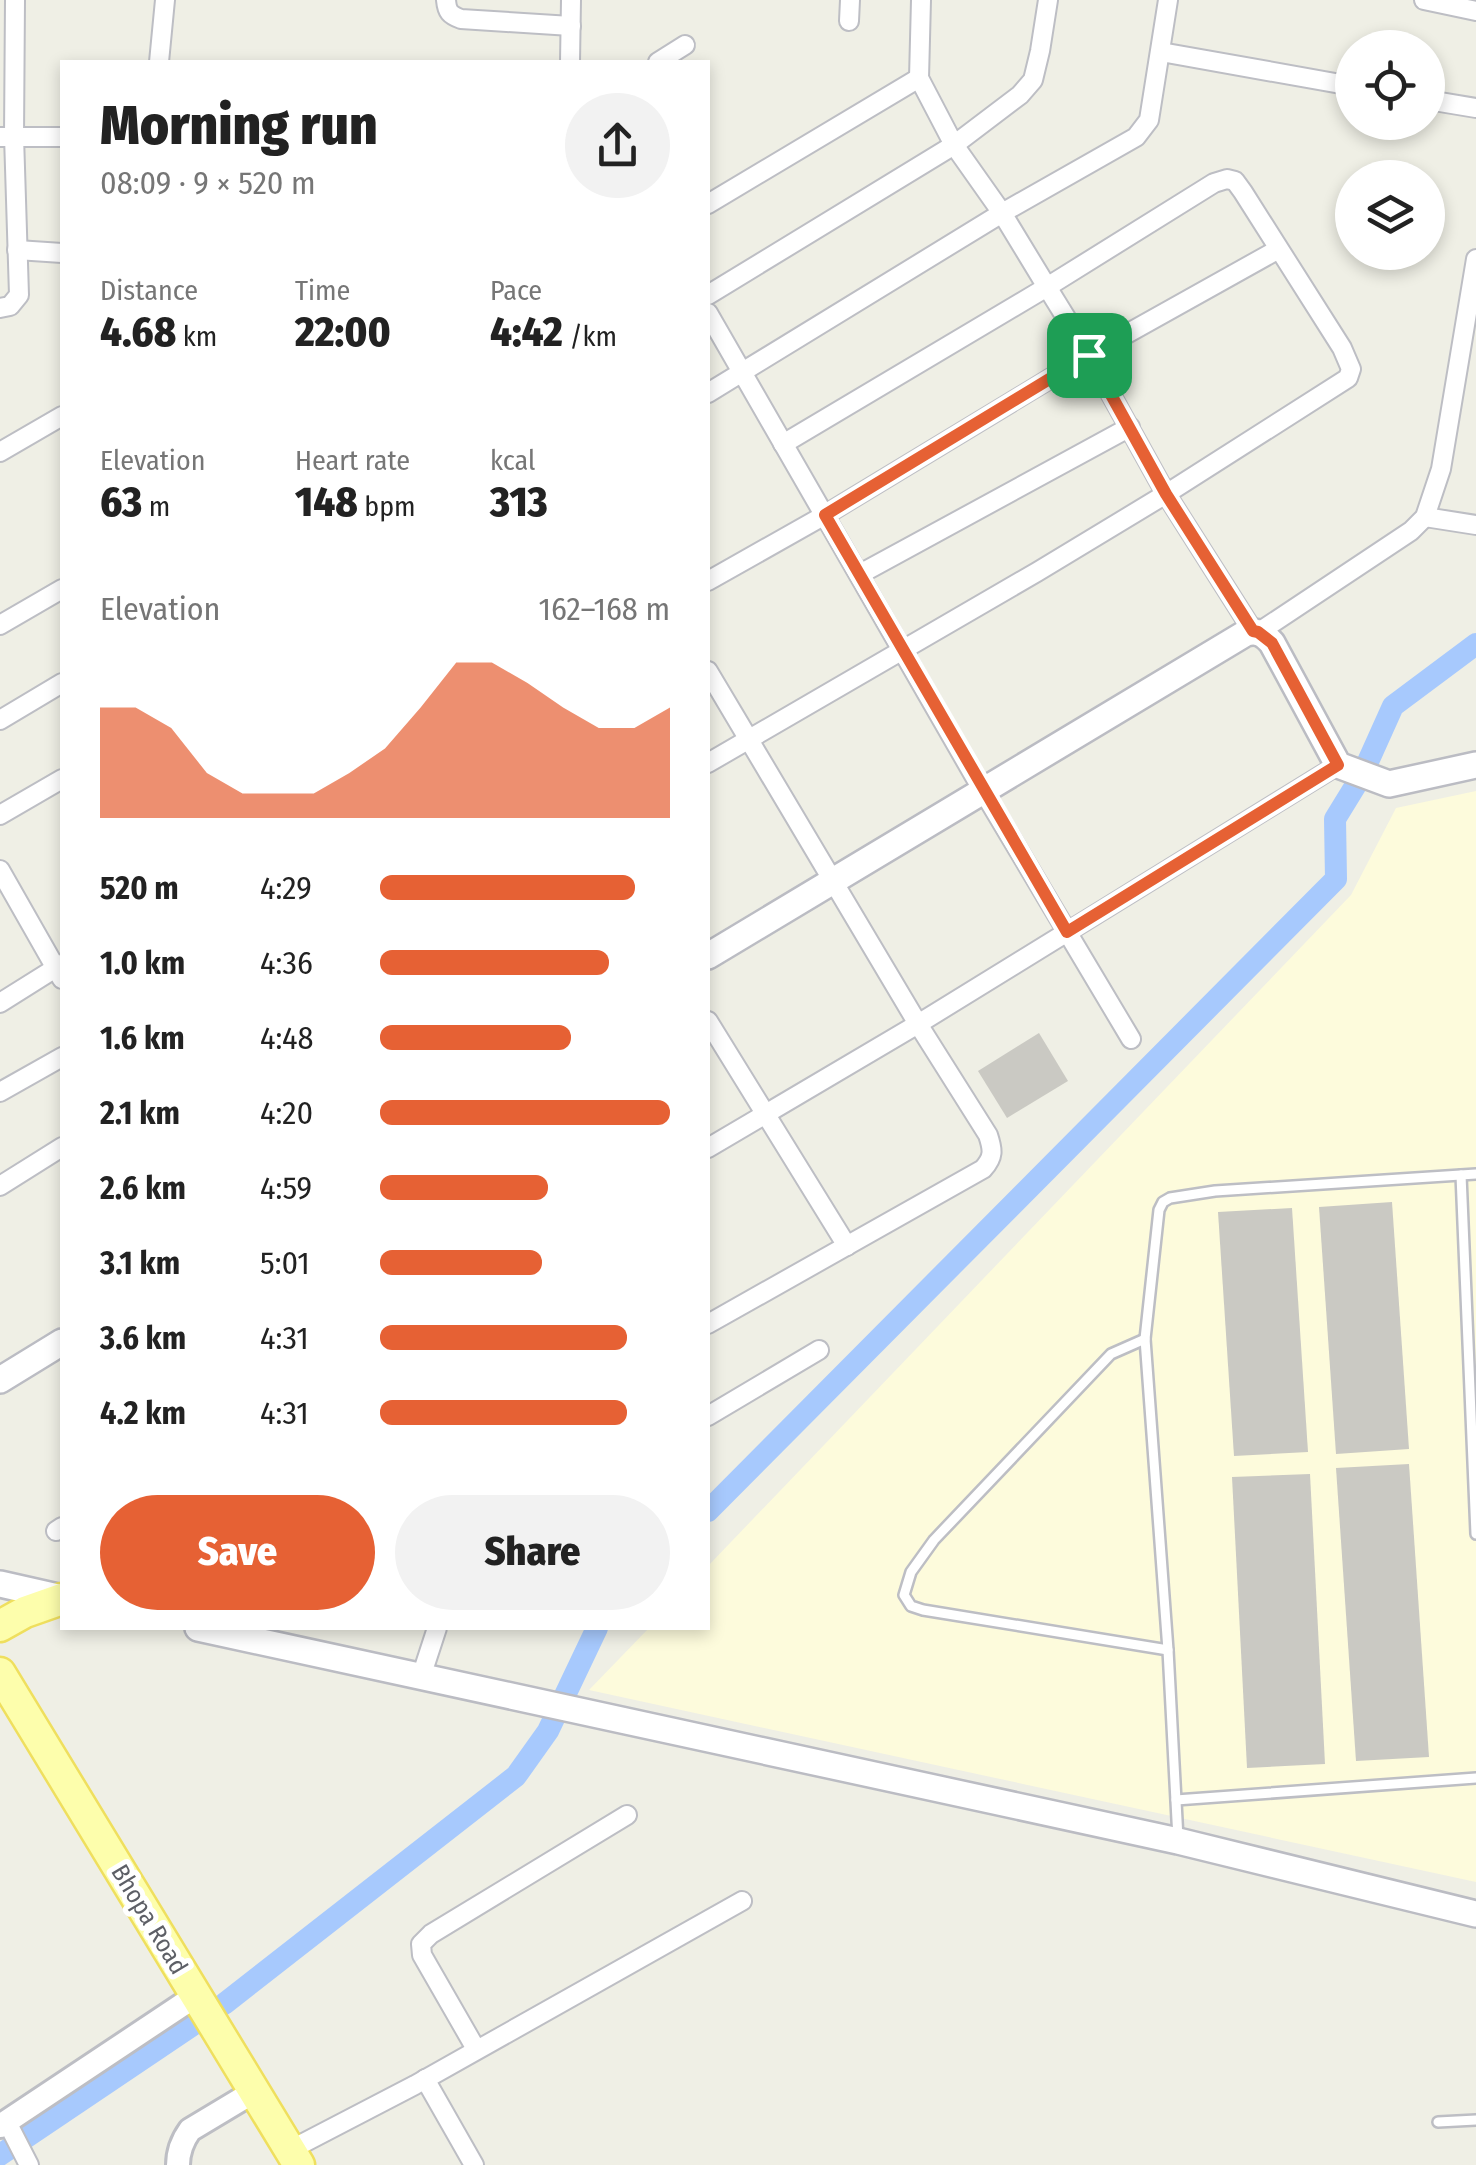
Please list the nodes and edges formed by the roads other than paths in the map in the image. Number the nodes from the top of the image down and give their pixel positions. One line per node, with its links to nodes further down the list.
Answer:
1 (15, 0): 22 (street)
2 (165, 0): 15 (street)
3 (446, 0): 12 (street)
4 (572, 0): 12 (street)
5 (850, 0): 11 (street)
6 (921, 0): 18 (street)
7 (1048, 0): 24 (street)
8 (1168, 0): 14 (street)
9 (1424, 0): 10 (street)
10 (1476, 11)
11 (849, 21)
12 (571, 26): 16 (street)
13 (685, 45): 17 (street)
14 (1161, 52): 19 (street); 26 (street)
15 (159, 60)
16 (570, 60)
17 (661, 60)
18 (918, 78): 24 (street); 25 (street)
19 (1335, 83)
20 (1445, 103): 21 (street)
21 (1476, 108)
22 (7, 136): 23 (street); 27 (street)
23 (60, 137)
24 (954, 145): 26 (street); 32 (street)
25 (710, 203)
26 (1002, 213): 31 (street); 36 (street)
27 (17, 250): 29 (street); 33 (street)
28 (1278, 250): 31 (street); 35 (street); 42 (street)
29 (60, 253)
30 (1476, 259): 44 (street)
31 (1048, 287): 35 (street); 40 (street)
32 (710, 294)
33 (0, 308)
34 (710, 317): 36 (street)
35 (1089, 355): 39 (street); 43 (street)
36 (741, 372): 37 (street); 40 (street)
37 (710, 392)
38 (60, 417): 41 (street)
39 (1130, 427): 42 (street); 46 (street)
40 (783, 444): 43 (street)
41 (0, 452)
42 (1166, 494): 50 (street); 51 (street)
43 (825, 515): 46 (street); 47 (street)
44 (1425, 517): 45 (street); 50 (street)
45 (1476, 526)
46 (860, 574): 51 (street)
47 (710, 581)
48 (60, 590): 49 (street)
49 (0, 624)
50 (1256, 632): 57 (main road); 60 (main road)
51 (904, 649): 55 (street); 60 (street)
52 (710, 678): 55 (street)
53 (60, 685): 54 (street)
54 (0, 720)
55 (748, 739): 56 (street); 63 (street)
56 (710, 762)
57 (1338, 765): 58 (main road); 65 (street)
58 (1476, 765)
59 (60, 780): 61 (street)
60 (983, 791): 63 (main road); 65 (street)
61 (0, 815)
62 (0, 870): 64 (street)
63 (834, 880): 66 (main road); 69 (street)
64 (8, 903): 67 (street)
65 (1067, 932): 69 (street); 71 (street)
66 (710, 955)
67 (60, 970): 68 (street)
68 (0, 1004)
69 (918, 1024): 74 (street); 80 (street)
70 (711, 1033): 74 (street)
71 (1131, 1039)
72 (60, 1058): 73 (street)
73 (0, 1092)
74 (764, 1115): 75 (street); 80 (street)
75 (710, 1147)
76 (60, 1148): 79 (street)
77 (1476, 1174): 78 (lane)
78 (1461, 1175): 82 (lane); 87 (lane)
79 (0, 1186)
80 (847, 1246): 81 (street)
81 (710, 1323)
82 (1145, 1339): 94 (lane); 94 (lane)
83 (60, 1343): 85 (main road)
84 (819, 1350): 86 (street)
85 (0, 1380)
86 (710, 1415)
87 (1476, 1534)
88 (0, 1584): 89 (main road)
89 (60, 1599)
90 (60, 1600): 91 (main road)
91 (0, 1626)
92 (207, 1630): 96 (main road)
93 (435, 1630): 96 (street)
94 (1168, 1650): 99 (lane)
95 (0, 1673): 104 (main road, Bhopa Road)
96 (421, 1676): 101 (main road)
97 (0, 1703): 104 (main road, Bhopa Road)
98 (1476, 1778): 99 (lane)
99 (1176, 1800): 101 (lane)
100 (628, 1815): 105 (street)
101 (1178, 1842): 103 (main road)
102 (742, 1901): 105 (street)
103 (1476, 1914)
104 (193, 2005): 107 (main road, Bhopa Road); 110 (street)
105 (476, 2049): 106 (street)
106 (425, 2079): 111 (street); 114 (street)
107 (248, 2096): 111 (main road, Bhopa Road); 113 (street)
108 (1476, 2120): 109 (lane)
109 (1438, 2122)
110 (10, 2132): 112 (street)
111 (289, 2160)
112 (30, 2165)
113 (178, 2165)
114 (474, 2165)

